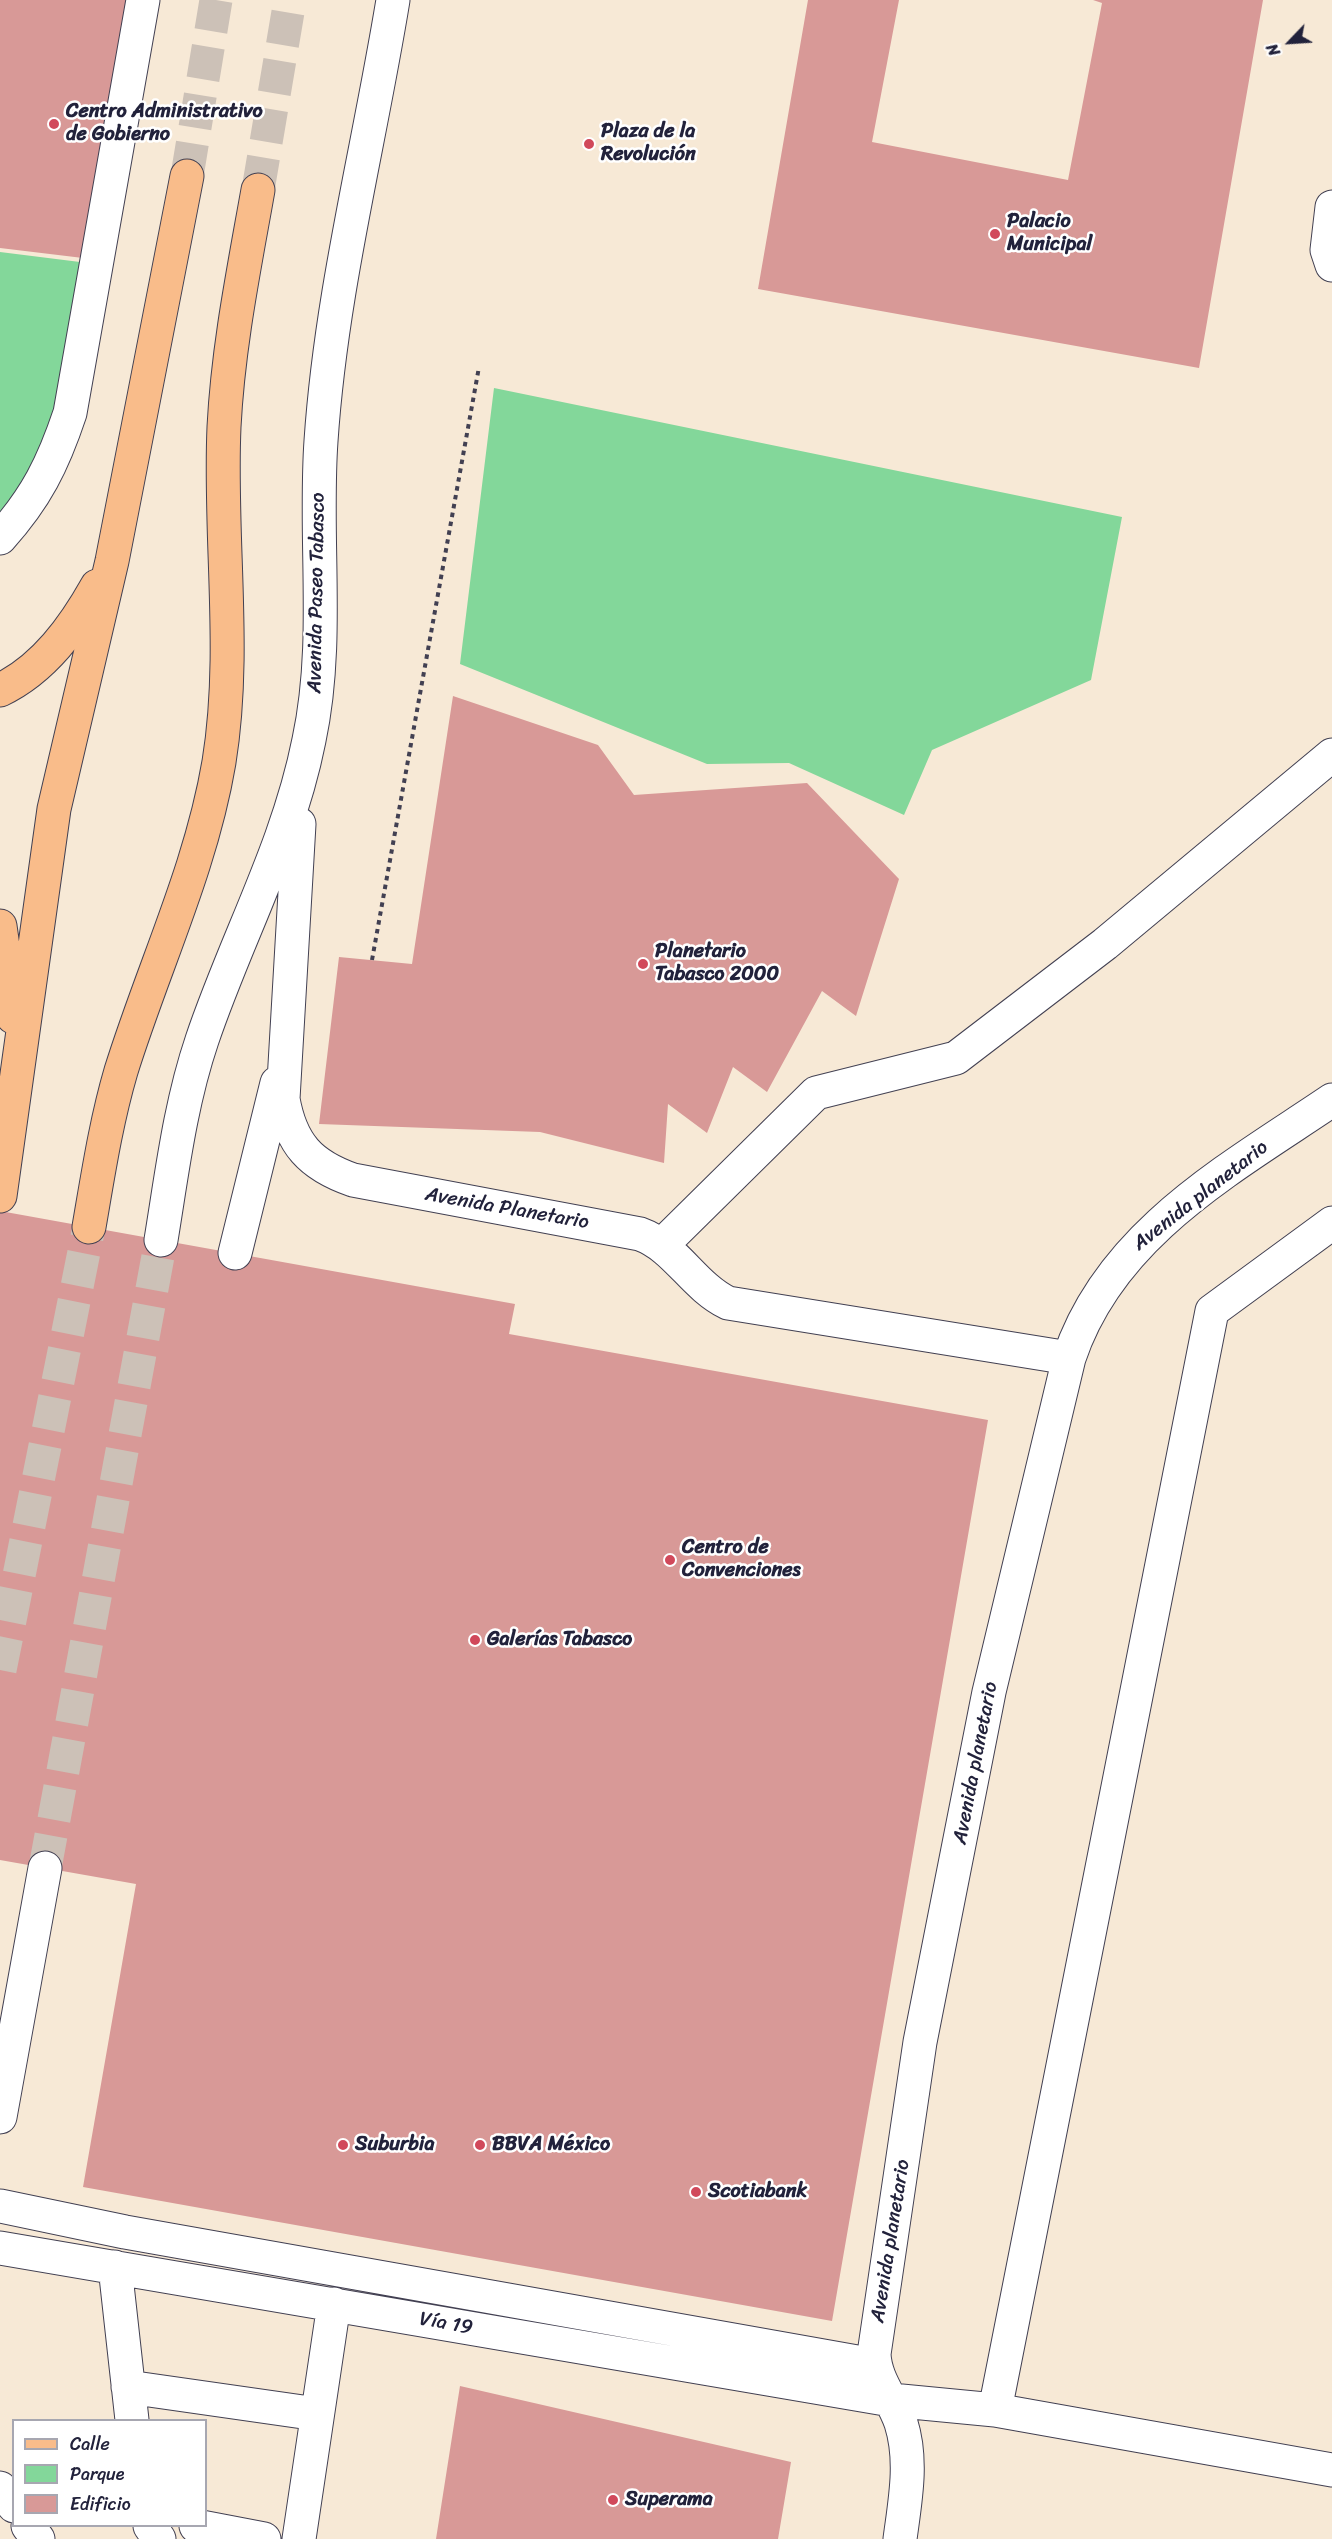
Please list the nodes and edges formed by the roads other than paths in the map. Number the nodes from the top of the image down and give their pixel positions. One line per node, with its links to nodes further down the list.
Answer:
1 (143, 0): 7 (street)
2 (393, 0): 11 (street, Avenida Paseo Tabasco)
3 (188, 176): 8 (main road)
4 (258, 190): 18 (main road)
5 (1332, 207): 6 (street)
6 (1332, 265)
7 (0, 538)
8 (112, 561): 9 (main road); 14 (main road)
9 (0, 690)
10 (1332, 755): 20 (street)
11 (301, 777): 13 (street, Avenida Planetario); 19 (street, Avenida Paseo Tabasco)
12 (0, 927): 14 (main road)
13 (286, 1046): 20 (street, Avenida Planetario); 21 (street)
14 (19, 1053): 16 (main road)
15 (1332, 1100): 22 (street, Avenida planetario)
16 (0, 1196)
17 (1332, 1223): 32 (street)
18 (89, 1227)
19 (161, 1240)
20 (662, 1245): 22 (street, Avenida Planetario)
21 (235, 1253)
22 (1069, 1358): 29 (street, Avenida planetario)
23 (45, 1868): 24 (street)
24 (0, 2117)
25 (0, 2206): 29 (street, Vía 19)
26 (0, 2248): 27 (street, Vía 19)
27 (115, 2267): 28 (street, Vía 19); 30 (street)
28 (334, 2304): 31 (street, Vía 19); 33 (street)
29 (874, 2365): 31 (street)
30 (128, 2387): 33 (street); 34 (street)
31 (891, 2400): 32 (street, Vía 19); 43 (street)
32 (995, 2410): 35 (street, Vía 19)
33 (317, 2414): 42 (street)
34 (132, 2419)
35 (1332, 2470)
36 (0, 2488): 37 (street)
37 (12, 2503)
38 (29, 2527): 40 (street)
39 (201, 2527): 41 (street)
40 (38, 2539)
41 (264, 2539)
42 (299, 2539)
43 (900, 2539)

